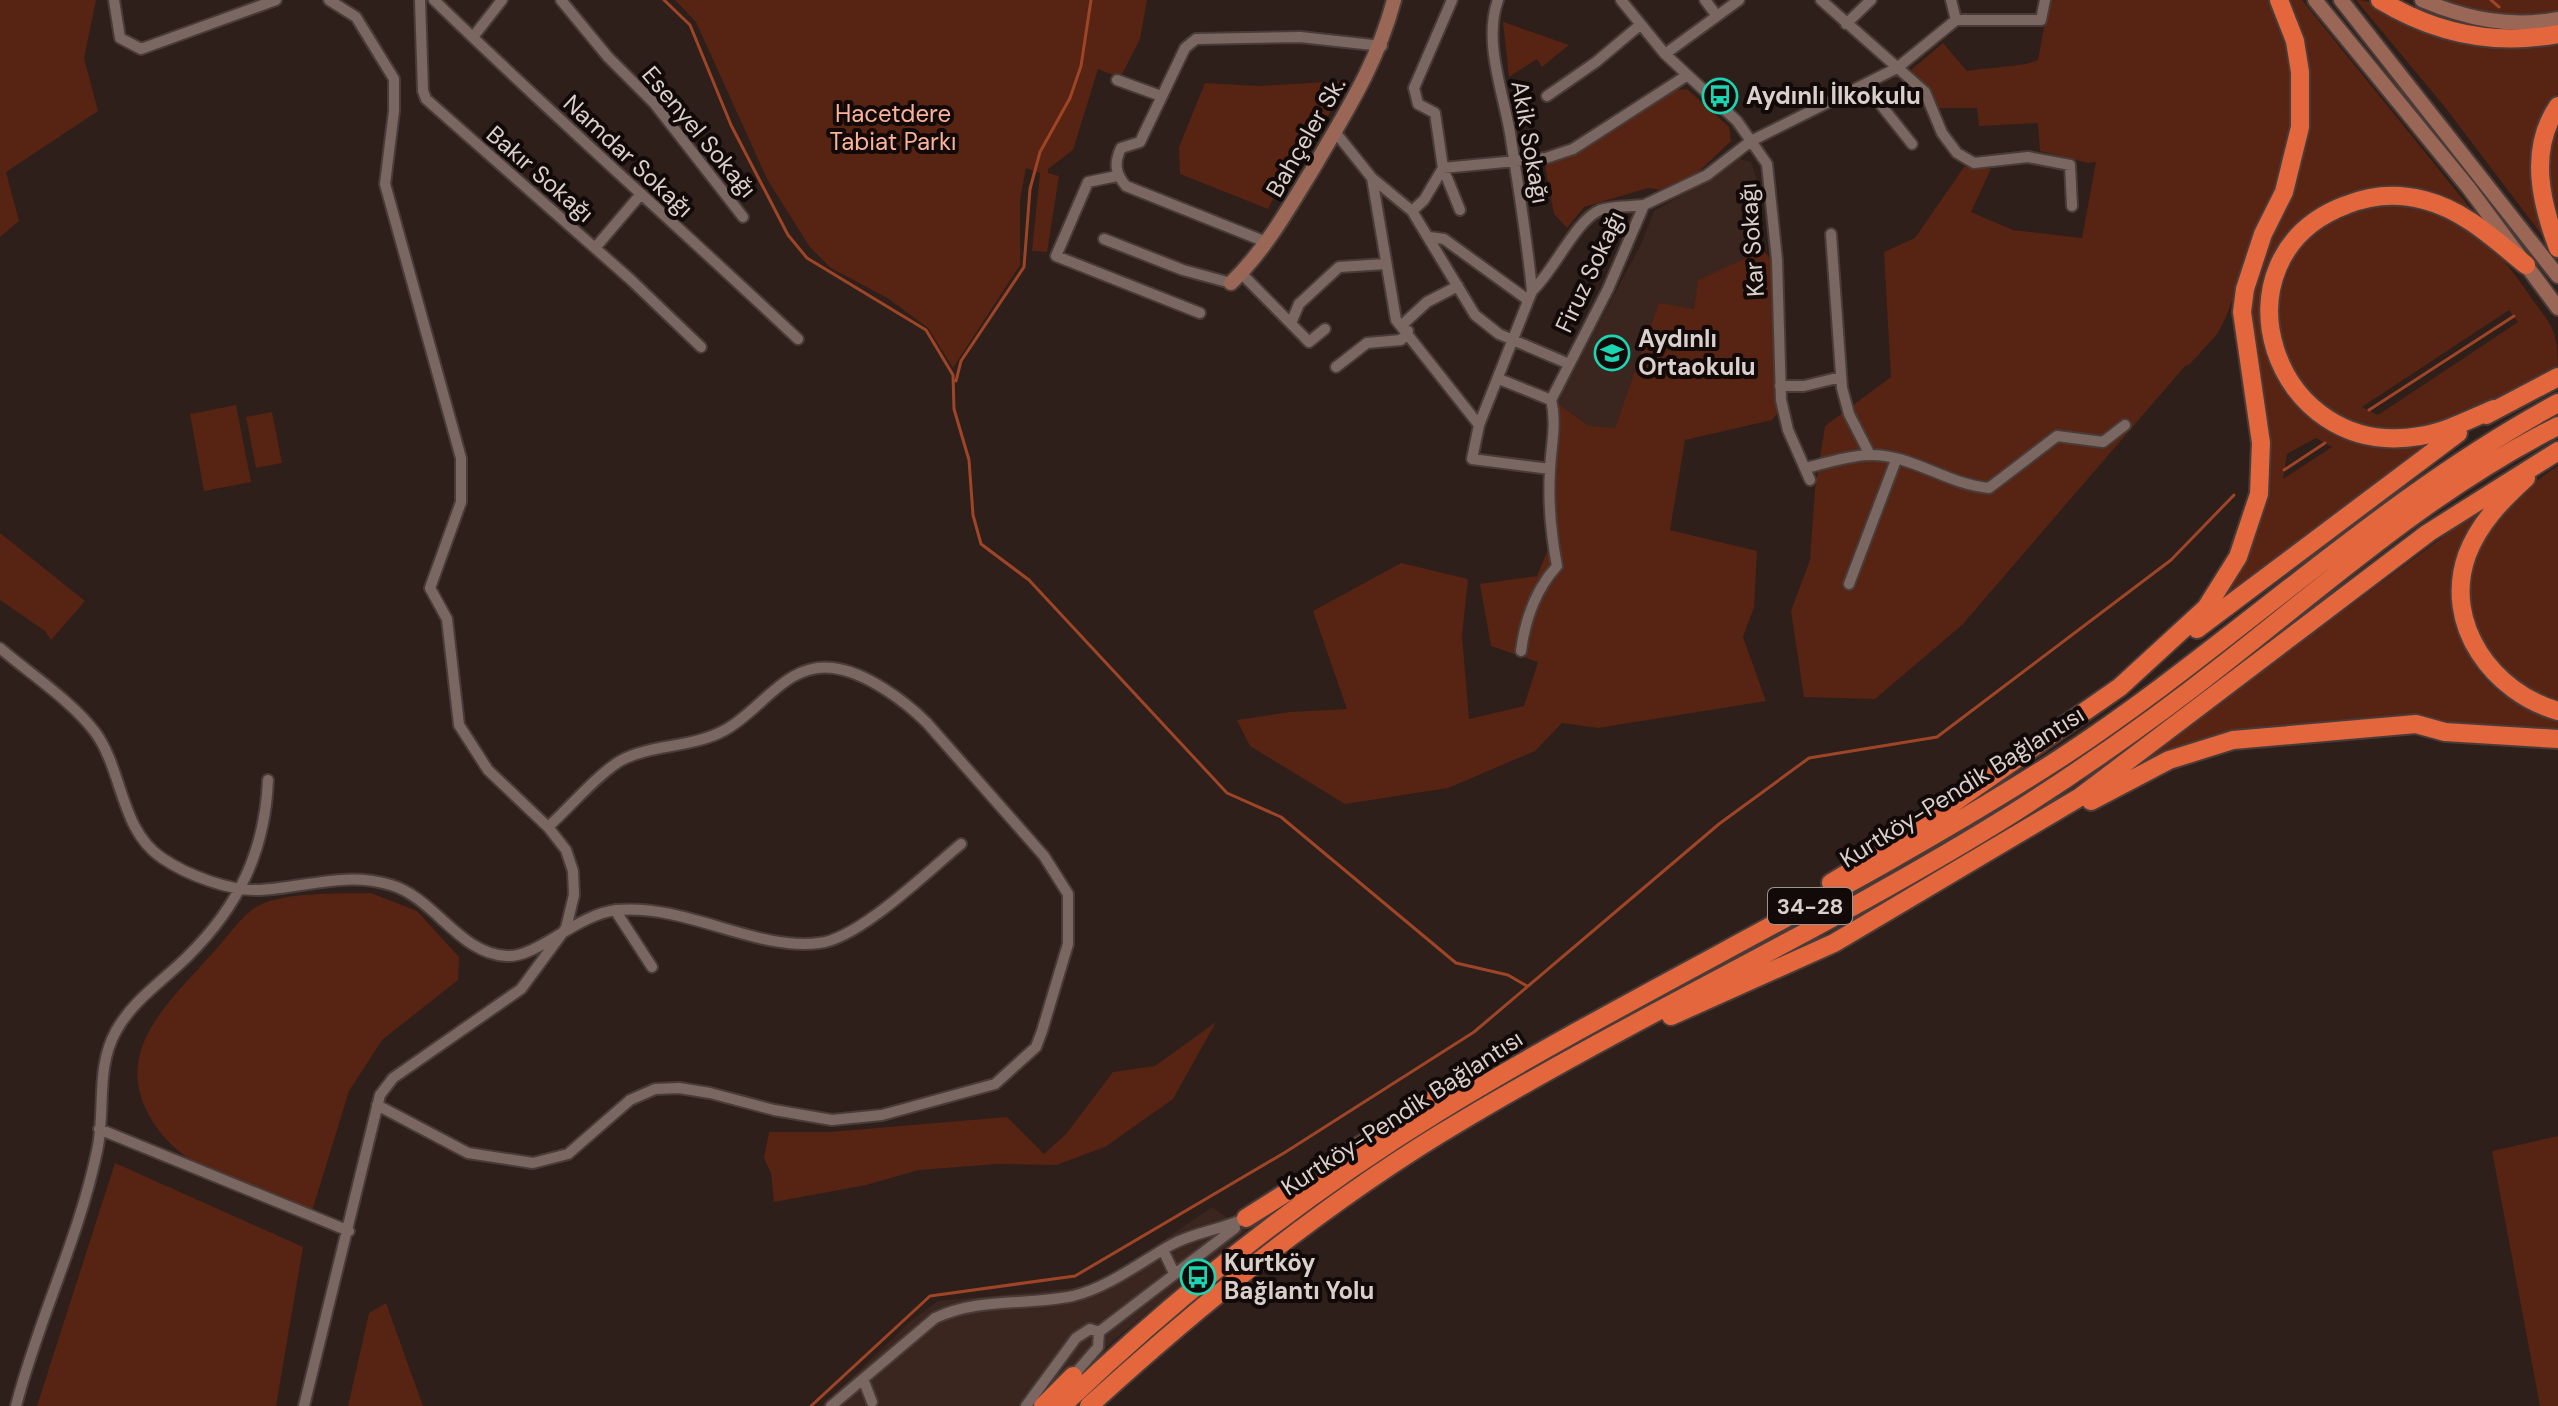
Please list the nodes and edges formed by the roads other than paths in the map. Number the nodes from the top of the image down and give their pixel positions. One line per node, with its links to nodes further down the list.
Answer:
1 (114, 0): 2 (street)
2 (276, 0)
3 (329, 0): 97 (street)
4 (420, 0): 56 (street, Bakır Sokağı)
5 (434, 0): 29 (street, Namdar Sokağı)
6 (502, 0): 29 (street)
7 (561, 0): 51 (street, Esenyel Sokağı)
8 (1394, 0): 30 (main road, Bahçeler Sk.)
9 (1452, 0): 43 (street)
10 (1498, 0): 42 (street, Akik Sokağı)
11 (1621, 0): 27 (street, Kar Sokağı)
12 (1705, 0): 23 (street)
13 (1739, 0): 23 (street)
14 (1821, 0): 26 (street)
15 (1871, 0): 26 (street)
16 (1951, 0): 25 (street)
17 (2045, 0): 25 (street)
18 (2279, 0): 93 (highway)
19 (2315, 0): 59 (main road)
20 (2341, 0): 60 (main road)
21 (2380, 0): 28 (highway)
22 (2422, 0): 24 (main road)
23 (1717, 16): 31 (street)
24 (2558, 19)
25 (1956, 20): 32 (street, Firuz Sokağı)
26 (1846, 24): 32 (street)
27 (1640, 25): 31 (street, Kar Sokağı); 37 (street)
28 (2558, 34)
29 (473, 37): 46 (street, Namdar Sokağı)
30 (1382, 46): 36 (street); 39 (main road, Bahçeler Sk.)
31 (1665, 54): 33 (street, Kar Sokağı)
32 (1897, 68): 35 (street, Firuz Sokağı); 48 (street)
33 (1686, 76): 40 (street, Kar Sokağı); 42 (street)
34 (1117, 80): 36 (street)
35 (1865, 85): 40 (street, Firuz Sokağı); 41 (street)
36 (1161, 96): 44 (street)
37 (1547, 96)
38 (2558, 106): 57 (highway)
39 (1336, 133): 45 (street); 55 (main road, Bahçeler Sk.)
40 (1751, 141): 47 (street, Firuz Sokağı); 77 (street, Kar Sokağı)
41 (1912, 144)
42 (1515, 162): 43 (street); 63 (street, Akik Sokağı)
43 (1443, 168): 49 (street); 50 (street)
44 (1117, 176): 55 (street); 65 (street)
45 (1372, 178): 50 (street); 58 (street)
46 (641, 194): 56 (street); 69 (street, Namdar Sokağı)
47 (1644, 205): 63 (street); 72 (street, Firuz Sokağı)
48 (2072, 206)
49 (1460, 210)
50 (1412, 211): 53 (street)
51 (743, 217)
52 (1831, 234): 74 (street)
53 (1429, 237): 62 (street); 63 (street)
54 (1104, 239): 61 (street)
55 (1266, 242): 61 (main road, Bahçeler Sk.)
56 (595, 248): 71 (street, Bakır Sokağı)
57 (2558, 248)
58 (1385, 264): 66 (street); 67 (street)
59 (2526, 265): 64 (main road); 80 (highway)
60 (2558, 276)
61 (1236, 278): 66 (street)
62 (1458, 286): 67 (street); 70 (street)
63 (1530, 296): 70 (street)
64 (2558, 308)
65 (1200, 313)
66 (1291, 323): 68 (street)
67 (1405, 328): 73 (street); 81 (street)
68 (1325, 329)
69 (798, 339)
70 (1514, 341): 72 (street); 76 (street)
71 (701, 347)
72 (1569, 364): 78 (street, Firuz Sokağı)
73 (1336, 367)
74 (1841, 377): 77 (street); 85 (street)
75 (2558, 377): 80 (highway)
76 (1499, 379): 78 (street); 81 (street)
77 (1780, 386): 87 (street, Kar Sokağı)
78 (1551, 400): 88 (street)
79 (2558, 403): 103 (highway, Kurtköy-Pendik Bağlantısı / 34-28)
80 (2494, 409): 93 (highway)
81 (1479, 425): 88 (street)
82 (2125, 425): 86 (street)
83 (2558, 426): 105 (highway, Kurtköy-Pendik Bağlantısı / 34-28)
84 (2558, 453): 94 (highway); 99 (highway)
85 (1870, 455): 86 (street); 87 (street)
86 (1896, 460): 90 (street)
87 (1806, 468): 89 (street, Kar Sokağı)
88 (1550, 469): 92 (street)
89 (1810, 480)
90 (1849, 584)
91 (0, 648): 100 (street)
92 (1521, 651)
93 (2120, 687): 103 (highway)
94 (2558, 711)
95 (2558, 739): 99 (highway)
96 (268, 780): 100 (street)
97 (548, 827): 102 (street); 107 (street)
98 (961, 844): 101 (street)
99 (1999, 846): 105 (highway)
100 (239, 889): 102 (street); 108 (street)
101 (615, 910): 102 (street); 104 (street)
102 (566, 928): 107 (street)
103 (1767, 929): 106 (highway, Kurtköy-Pendik Bağlantısı / 34-28)
104 (652, 967)
105 (1579, 1052): 123 (highway, Kurtköy-Pendik Bağlantısı / 34-28)
106 (1488, 1083): 109 (highway); 122 (highway, Kurtköy-Pendik Bağlantısı / 34-28)
107 (377, 1105): 110 (street)
108 (99, 1129): 110 (street); 117 (street)
109 (1246, 1218): 111 (street); 112 (street)
110 (349, 1231): 118 (street)
111 (1163, 1250): 112 (street); 115 (street)
112 (1174, 1273): 113 (street)
113 (1099, 1332): 114 (street); 120 (street)
114 (1073, 1376): 121 (highway)
115 (863, 1379): 116 (street); 119 (street)
116 (872, 1402)
117 (16, 1406)
118 (304, 1406)
119 (831, 1406)
120 (1026, 1406)
121 (1043, 1406)
122 (1062, 1406)
123 (1089, 1406)

